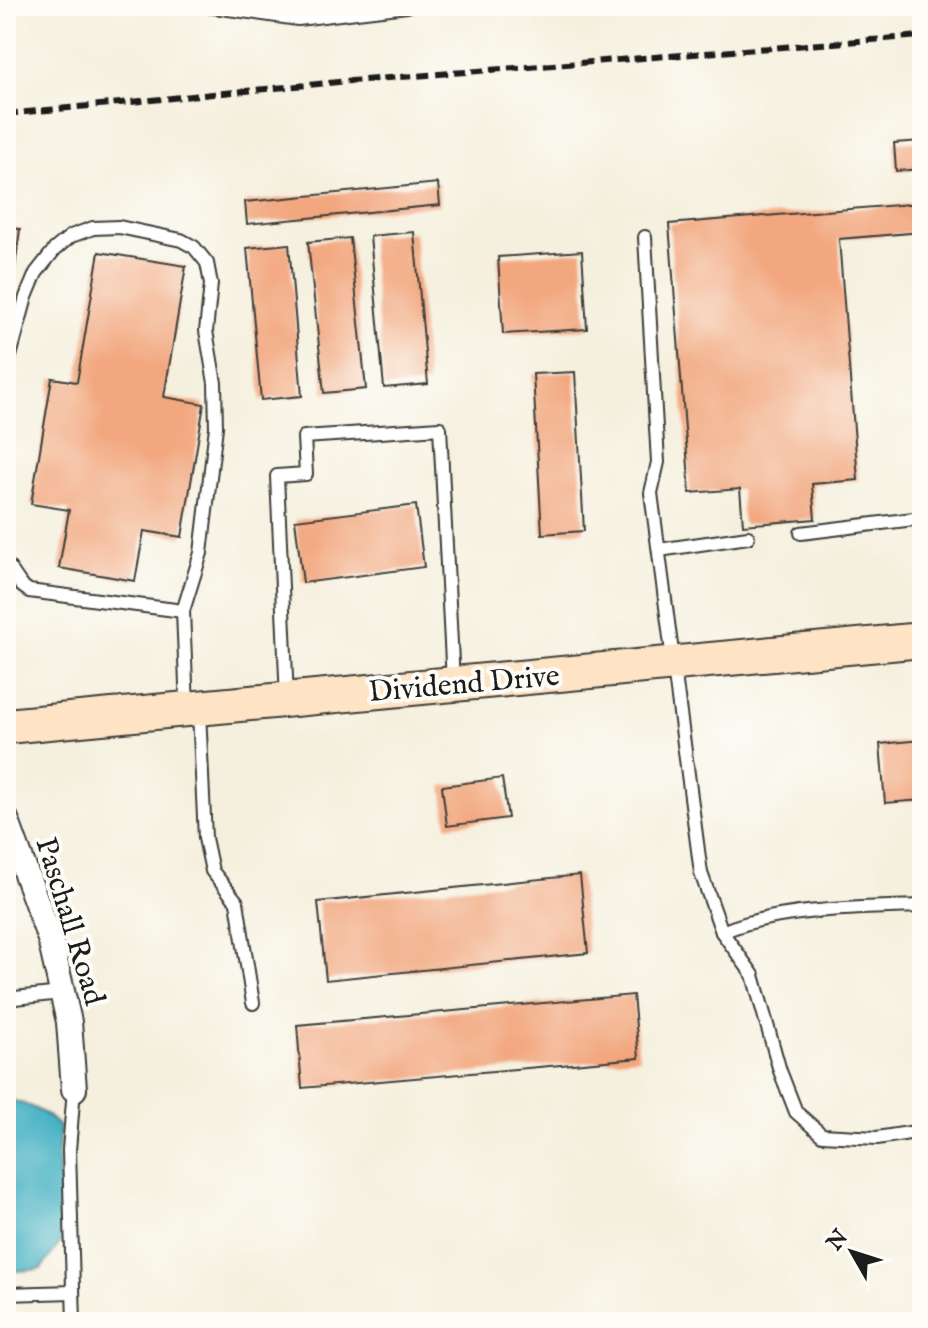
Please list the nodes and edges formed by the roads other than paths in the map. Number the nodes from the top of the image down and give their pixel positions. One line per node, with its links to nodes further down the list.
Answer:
1 (207, 6): 2 (lane)
2 (407, 6)
3 (645, 237): 8 (lane)
4 (6, 371): 10 (lane)
5 (922, 518): 6 (lane)
6 (801, 533)
7 (748, 537): 8 (lane)
8 (659, 550): 12 (lane)
9 (6, 563): 10 (lane)
10 (183, 611): 15 (lane)
11 (922, 640): 12 (street, Dividend Drive)
12 (674, 662): 13 (street, Dividend Drive); 19 (lane)
13 (453, 685): 14 (street, Dividend Drive); 14 (lane)
14 (287, 699): 15 (street, Dividend Drive)
15 (193, 709): 16 (street, Dividend Drive); 22 (lane)
16 (6, 726)
17 (6, 819): 20 (street, Paschall Road)
18 (922, 906): 19 (lane)
19 (722, 932): 24 (lane)
20 (61, 993): 21 (lane); 23 (street, Paschall Road)
21 (6, 999)
22 (253, 1003)
23 (74, 1089): 25 (lane)
24 (922, 1131)
25 (73, 1292): 26 (lane); 27 (lane)
26 (6, 1294)
27 (74, 1322)

